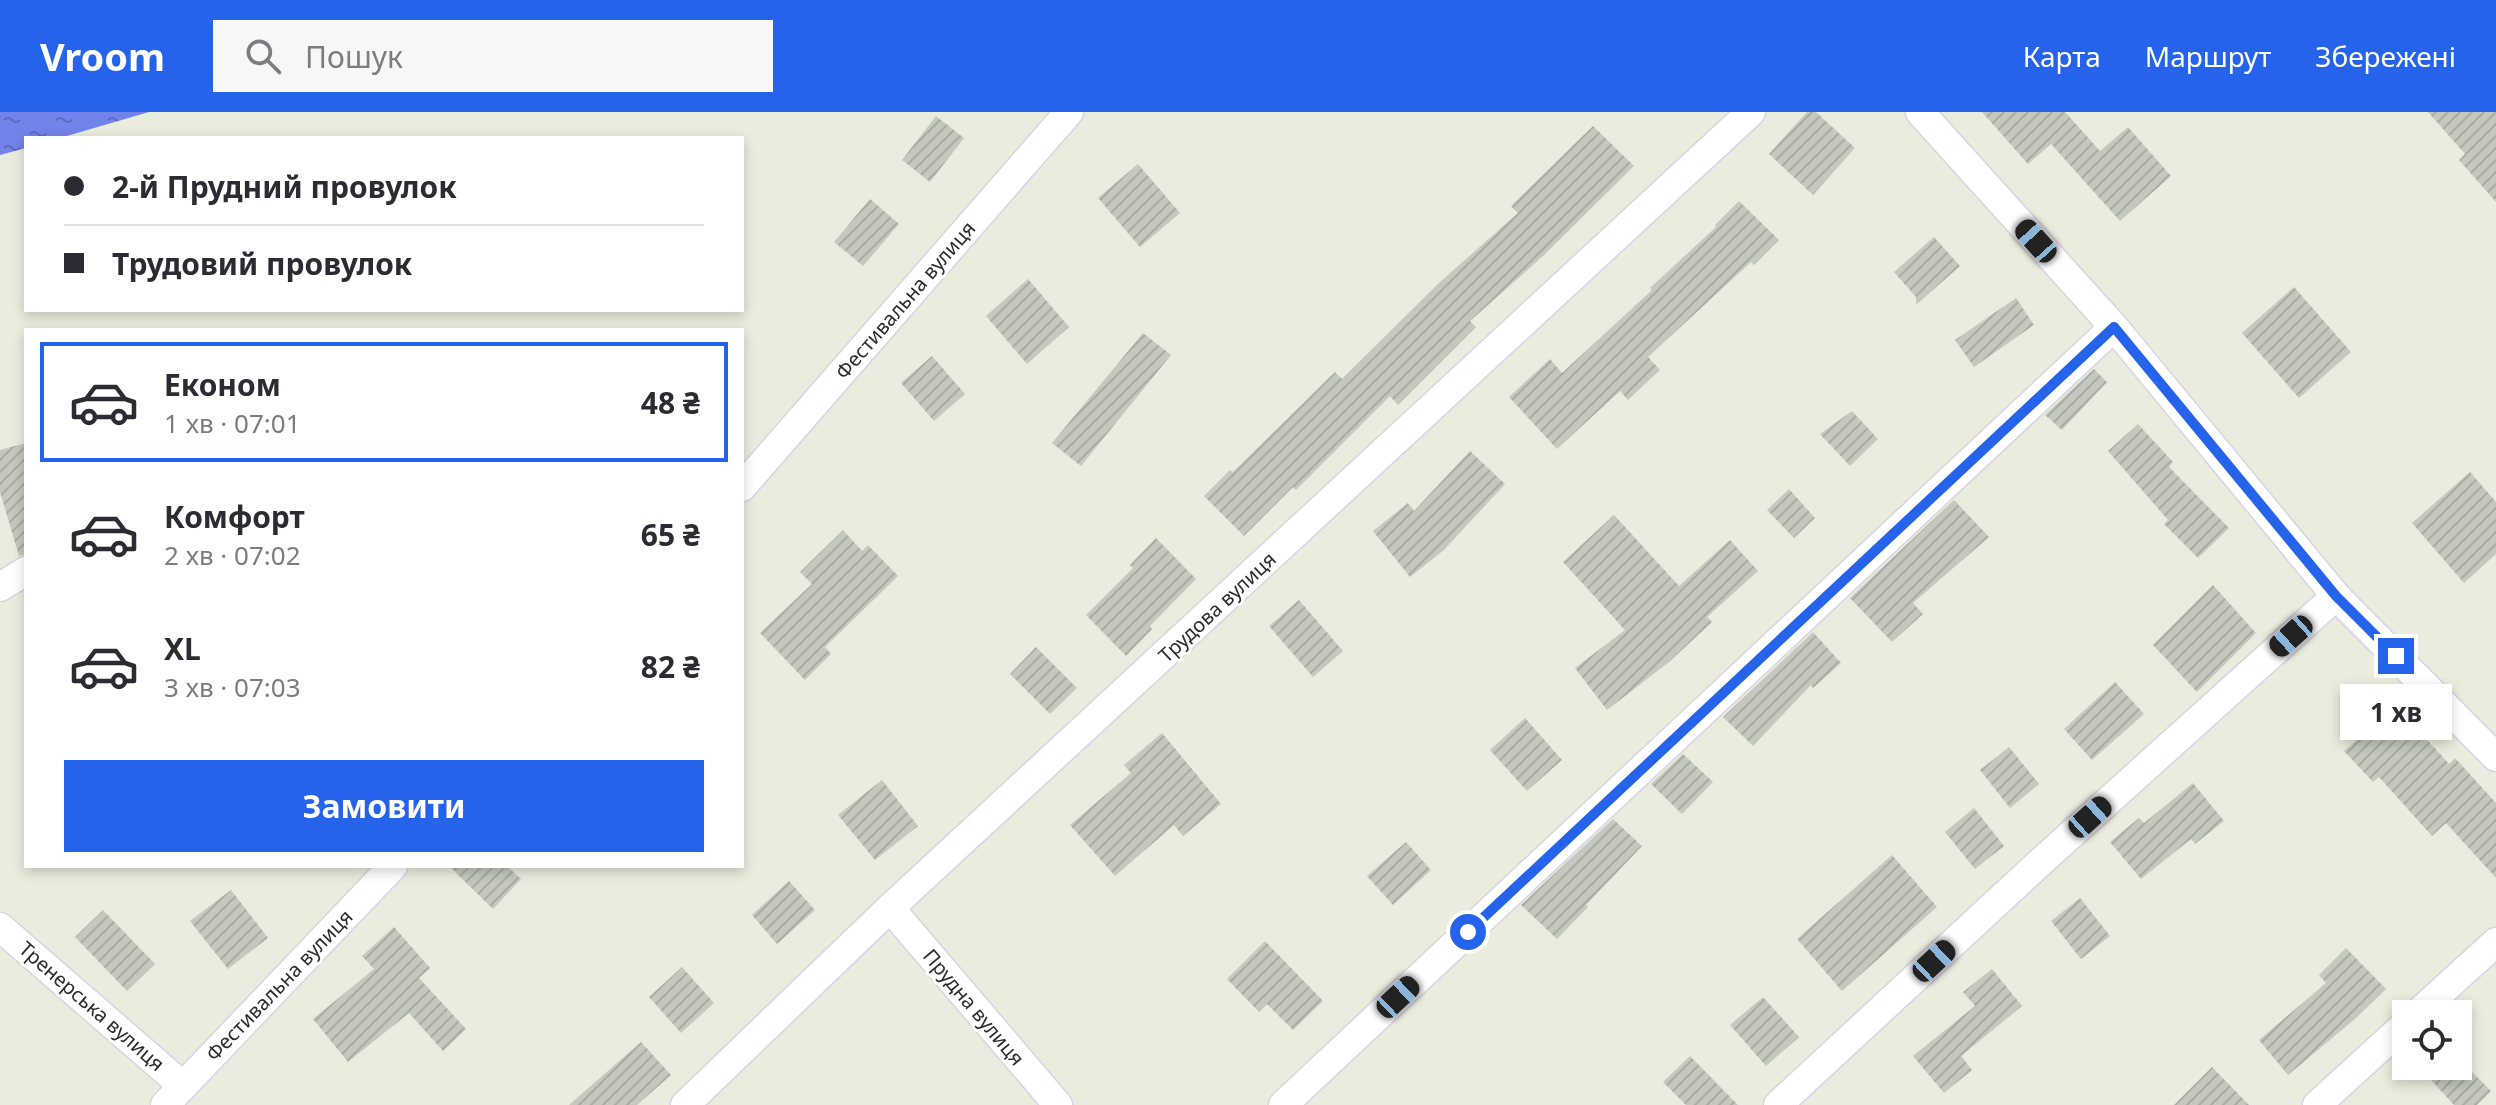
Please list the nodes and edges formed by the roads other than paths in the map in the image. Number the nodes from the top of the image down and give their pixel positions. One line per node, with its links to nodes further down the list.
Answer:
1 (1069, 112): 5 (street, Фестивальна вулиця)
2 (1751, 112): 11 (street, Трудова вулиця)
3 (1920, 112): 4 (street)
4 (2114, 327): 8 (street); 19 (street)
5 (744, 485)
6 (24, 572): 7 (street)
7 (0, 587)
8 (2336, 596): 9 (street); 20 (street)
9 (2496, 757)
10 (391, 868): 16 (street, Фестивальна вулиця)
11 (890, 908): 17 (street, Трудова вулиця); 18 (street, Прудна вулиця)
12 (0, 927): 16 (street, Тренерська вулиця)
13 (2496, 942): 14 (street)
14 (2432, 1000)
15 (2392, 1037): 21 (street)
16 (174, 1095)
17 (685, 1105)
18 (1058, 1105)
19 (1283, 1105)
20 (1778, 1105)
21 (2317, 1105)

